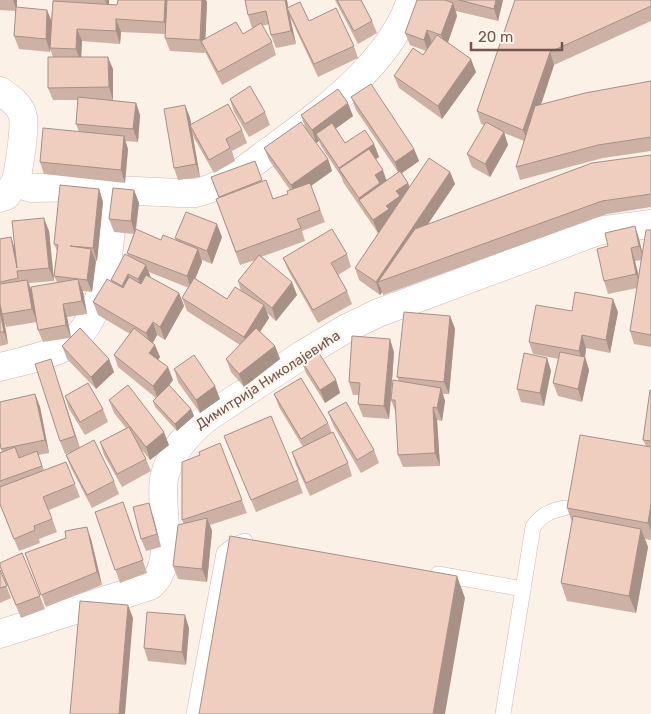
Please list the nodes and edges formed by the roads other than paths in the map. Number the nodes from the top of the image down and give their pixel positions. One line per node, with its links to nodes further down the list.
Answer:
1 (412, 0): 4 (street)
2 (0, 91): 3 (street)
3 (8, 190): 4 (street)
4 (114, 190): 6 (street)
5 (651, 224): 11 (street, Димитрија Николајевића)
6 (0, 368)
7 (564, 508): 10 (lane)
8 (255, 543): 12 (lane)
9 (427, 572): 10 (lane)
10 (523, 589): 13 (lane)
11 (0, 634)
12 (194, 714)
13 (503, 714)

